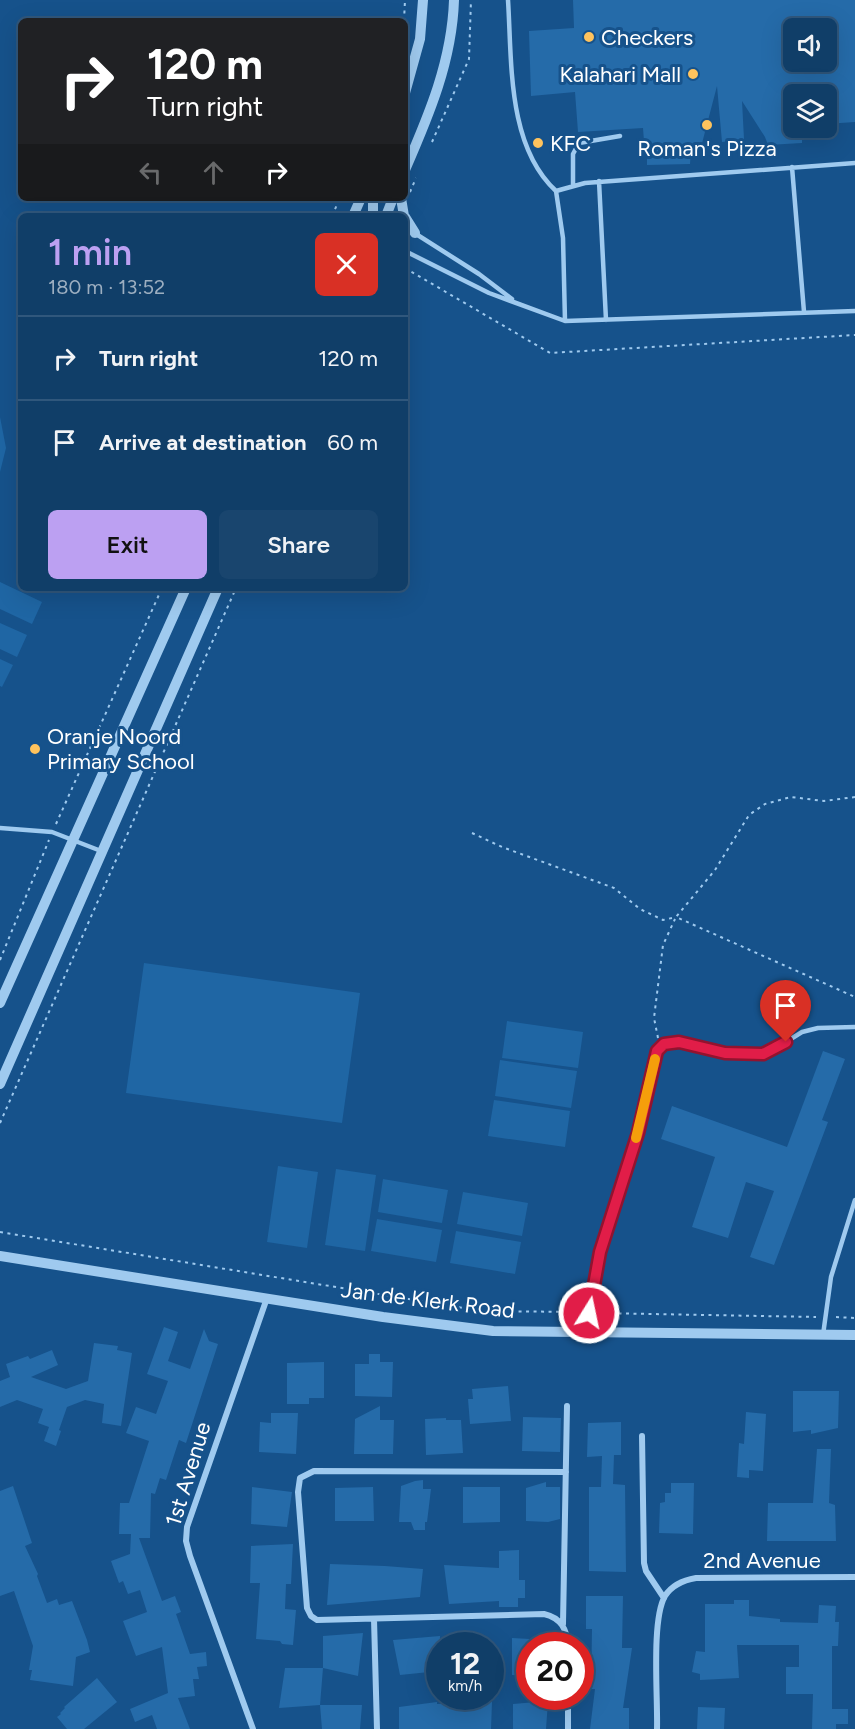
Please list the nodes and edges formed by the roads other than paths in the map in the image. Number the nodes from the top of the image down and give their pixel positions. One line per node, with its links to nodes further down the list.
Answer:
1 (423, 0): 4 (street)
2 (454, 0): 6 (street)
3 (508, 0): 11 (lane)
4 (408, 82)
5 (620, 136): 10 (lane)
6 (408, 163)
7 (855, 164): 8 (lane)
8 (792, 167): 9 (lane); 16 (lane)
9 (599, 182): 10 (lane); 17 (lane)
10 (573, 185): 11 (lane)
11 (556, 191): 18 (lane)
12 (410, 230): 14 (lane)
13 (408, 252): 14 (lane)
14 (514, 302): 18 (lane)
15 (855, 310): 16 (lane)
16 (804, 312): 17 (lane)
17 (606, 320): 18 (lane)
18 (565, 321)
19 (185, 591): 22 (street)
20 (218, 591): 23 (street)
21 (0, 828): 22 (lane)
22 (72, 840): 23 (lane); 24 (street)
23 (102, 851): 26 (street)
24 (0, 1003)
25 (855, 1027): 30 (lane)
26 (0, 1084)
27 (855, 1200): 31 (lane)
28 (0, 1256): 29 (street, Jan de Klerk Road)
29 (267, 1298): 30 (street, Jan de Klerk Road); 42 (street, 1st Avenue)
30 (582, 1333): 31 (street, Jan de Klerk Road)
31 (823, 1335): 32 (street, Jan de Klerk Road)
32 (855, 1335)
33 (567, 1406): 35 (street)
34 (642, 1436): 37 (street)
35 (566, 1472): 38 (street); 39 (street)
36 (855, 1577): 37 (street, 2nd Avenue)
37 (664, 1598): 45 (street)
38 (374, 1619): 39 (street); 43 (street)
39 (562, 1624): 40 (street)
40 (566, 1632)
41 (568, 1710): 44 (street)
42 (253, 1729)
43 (377, 1729)
44 (568, 1729)
45 (657, 1729)

